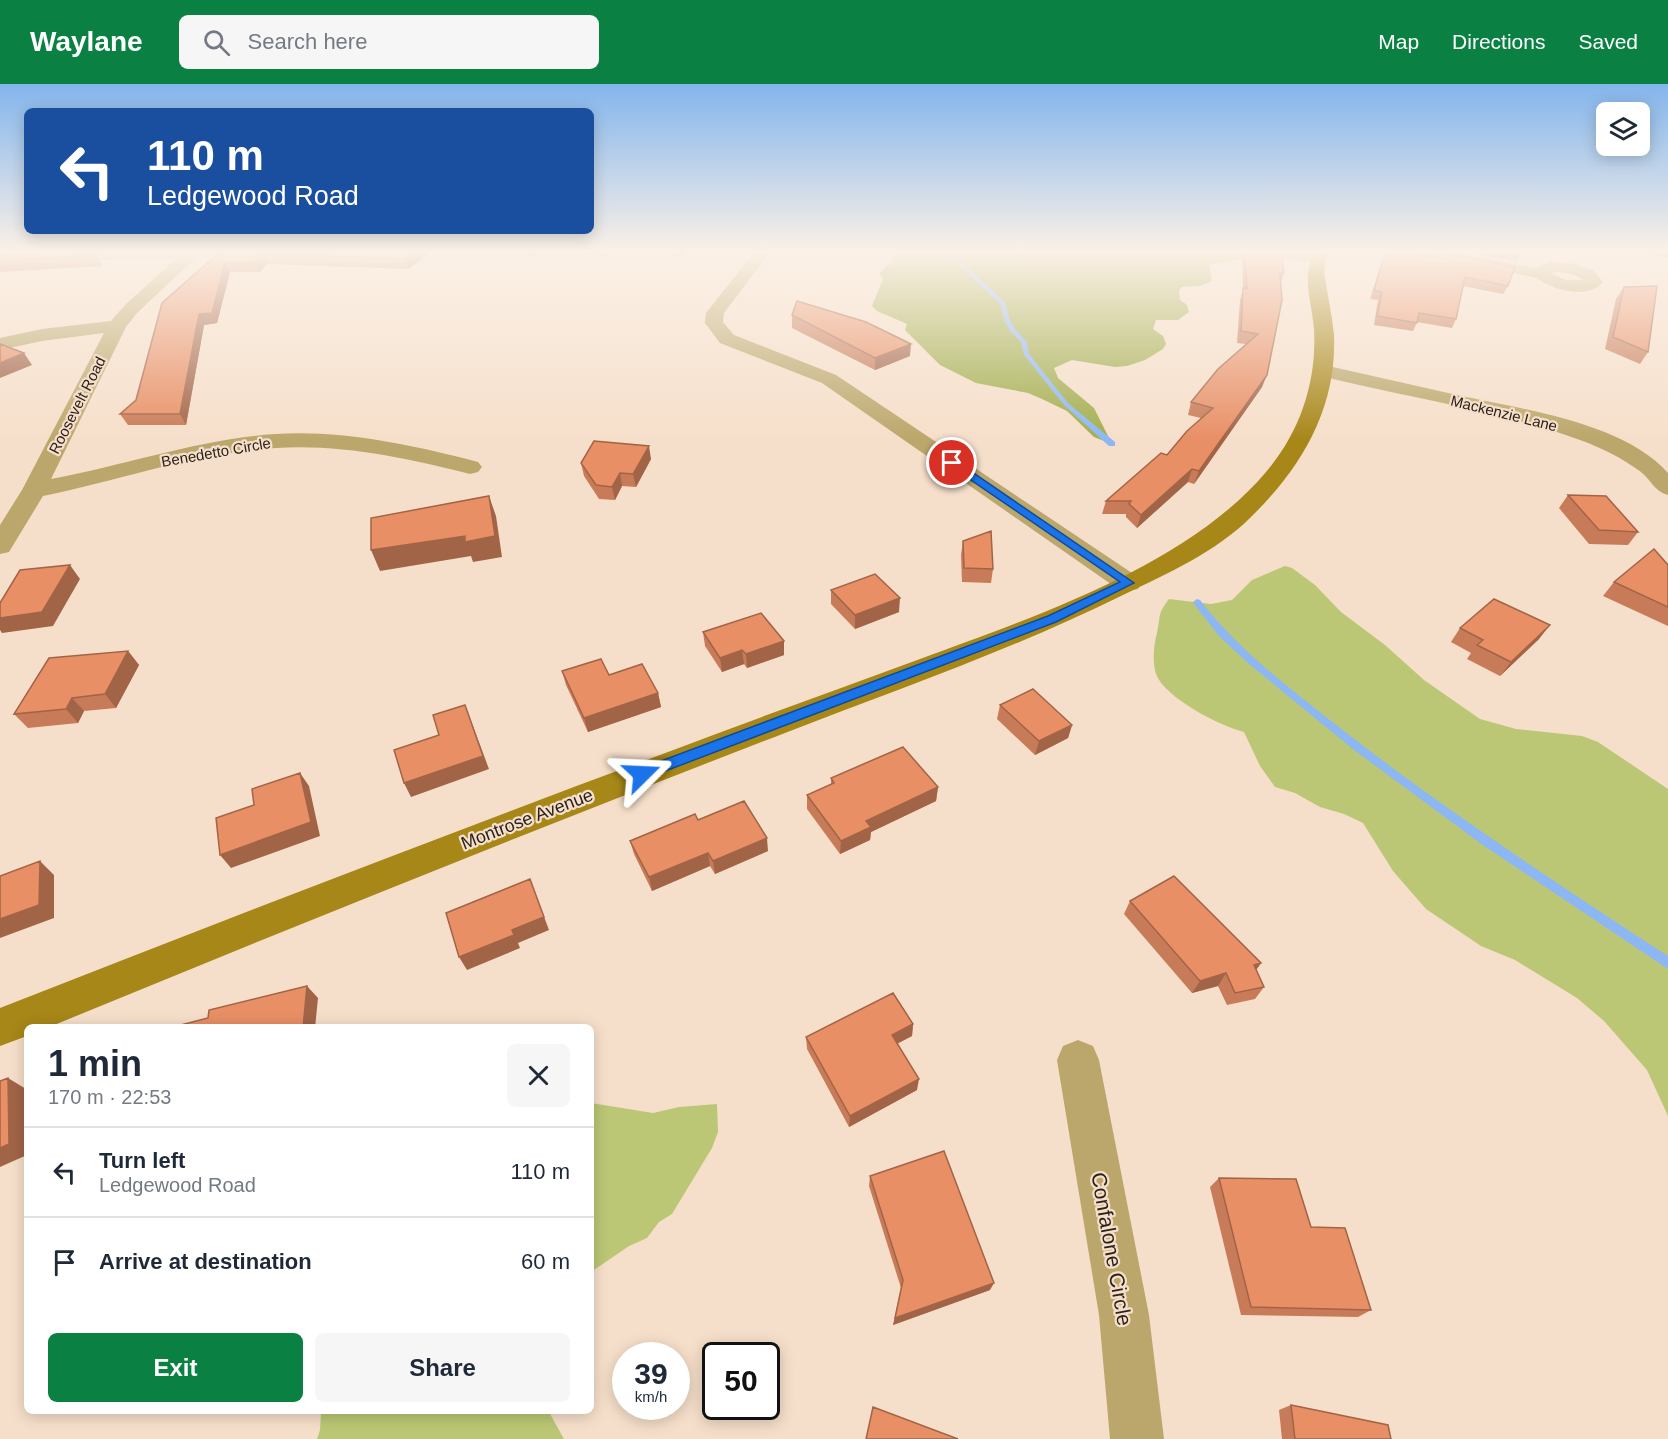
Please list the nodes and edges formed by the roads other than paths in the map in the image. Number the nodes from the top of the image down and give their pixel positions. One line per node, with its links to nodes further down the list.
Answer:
1 (127, 314): 4 (street, Roosevelt Road)
2 (715, 314): 11 (street)
3 (1321, 314): 6 (main road, Montrose Avenue)
4 (117, 326): 5 (street); 9 (street, Roosevelt Road)
5 (0, 344)
6 (1324, 370): 8 (street, Mackenzie Lane); 11 (main road, Montrose Avenue)
7 (470, 467): 9 (street, Benedetto Circle)
8 (1668, 488)
9 (34, 490): 10 (street, Roosevelt Road)
10 (0, 546)
11 (1128, 583): 12 (main road, Montrose Avenue)
12 (0, 1027)
13 (1078, 1060): 14 (street, Confalone Circle)
14 (1137, 1439)

